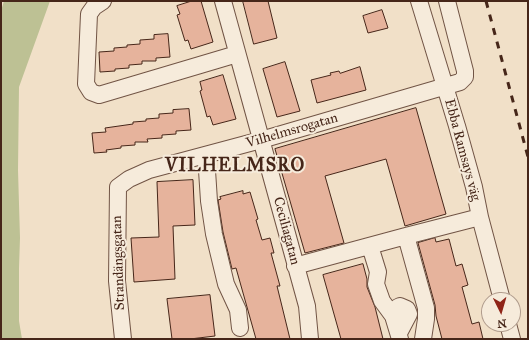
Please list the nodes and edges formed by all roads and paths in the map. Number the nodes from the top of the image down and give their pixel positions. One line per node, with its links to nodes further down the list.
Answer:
1 (103, 1): 5 (street)
2 (223, 1): 5 (street, Ceciliagatan)
3 (419, 1): 6 (street, Ebba Ramsays väg)
4 (447, 1): 6 (street, Vilhelmsrogatan)
5 (237, 54): 7 (street, Ceciliagatan)
6 (445, 87): 7 (street, Vilhelmsrogatan); 10 (street, Ebba Ramsays väg)
7 (261, 140): 8 (street, Vilhelmsrogatan); 13 (street, Ceciliagatan)
8 (206, 155): 9 (street, Vilhelmsrogatan); 15 (street)
9 (118, 187): 17 (street, Strandängsgatan)
10 (480, 217): 11 (street); 14 (street, Ebba Ramsays väg)
11 (406, 236): 12 (street); 19 (street)
12 (370, 246): 13 (street); 16 (street)
13 (295, 266): 18 (street, Ceciliagatan)
14 (500, 292)
15 (240, 328)
16 (399, 336)
17 (123, 339)
18 (310, 339)
19 (423, 339)

